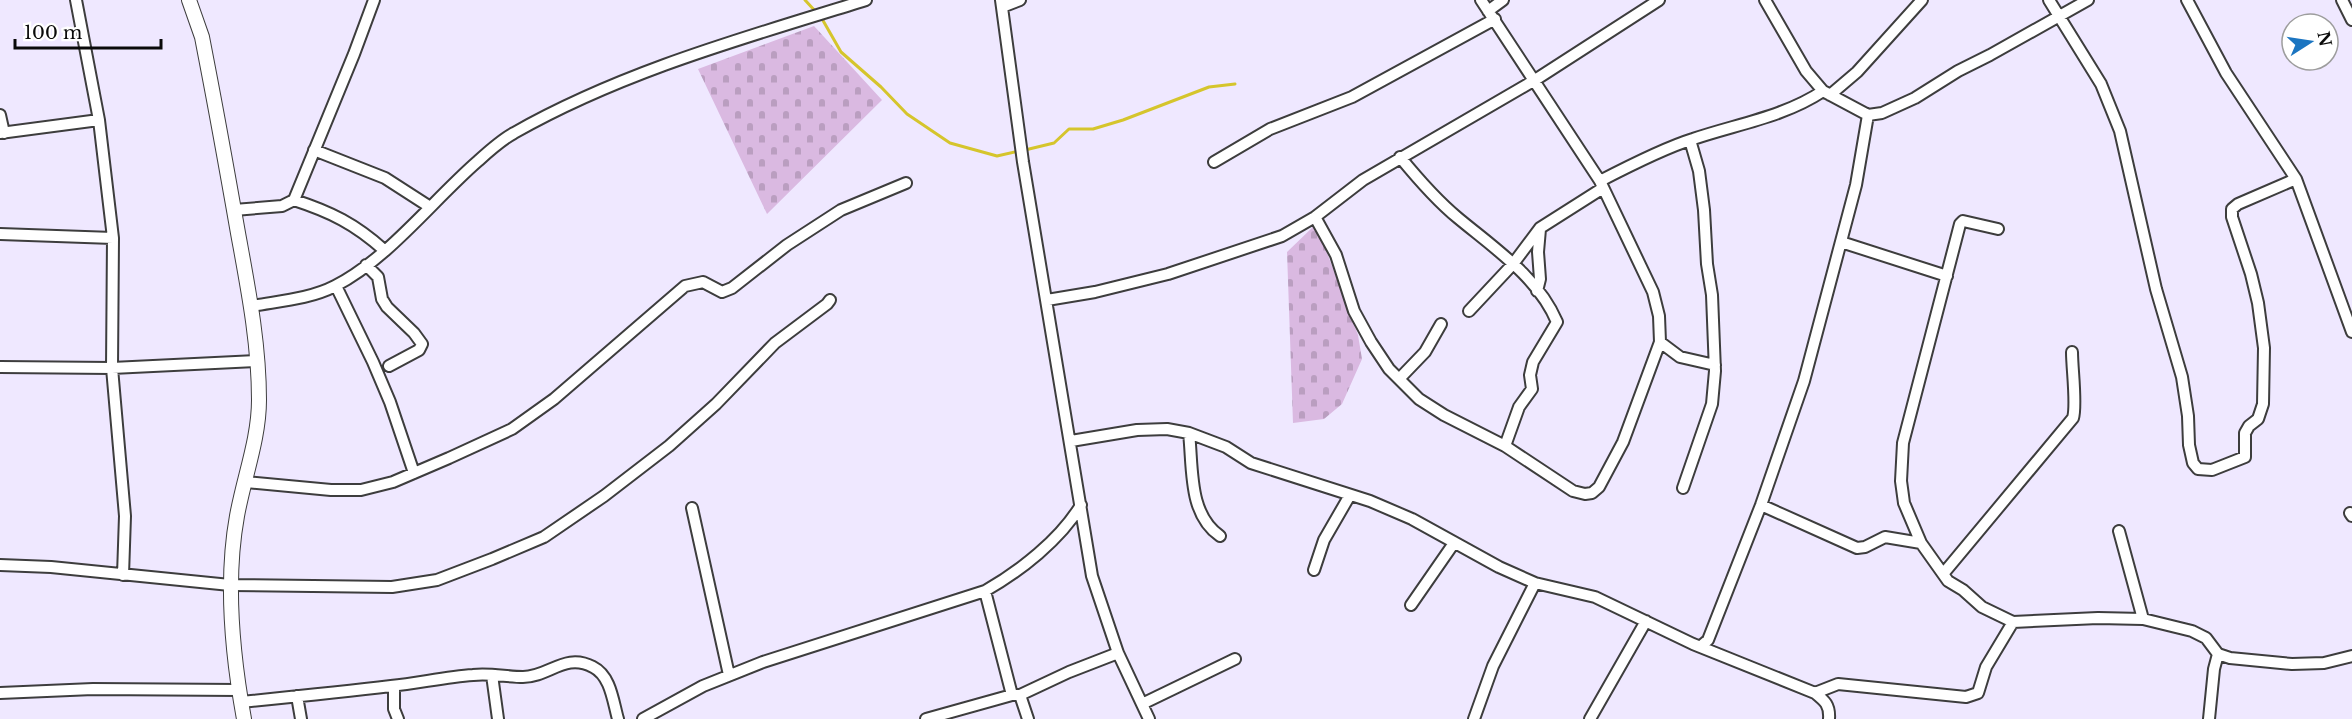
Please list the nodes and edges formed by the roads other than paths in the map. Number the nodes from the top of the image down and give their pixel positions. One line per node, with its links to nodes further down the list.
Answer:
1 (76, 0): 23 (street)
2 (189, 0): 34 (street)
3 (374, 0): 26 (street)
4 (866, 0): 33 (street)
5 (1020, 0): 15 (street)
6 (1481, 0): 16 (street)
7 (1503, 0): 16 (street)
8 (1659, 0): 19 (street)
9 (1765, 0): 20 (street)
10 (1922, 0): 20 (street)
11 (2049, 0): 17 (street)
12 (2088, 0): 17 (street)
13 (2187, 0): 29 (street)
14 (2342, 0): 18 (street)
15 (1001, 3): 48 (street)
16 (1492, 15): 19 (street); 28 (street)
17 (2059, 16): 22 (street); 29 (street)
18 (2352, 20)
19 (1535, 80): 27 (street); 31 (street)
20 (1827, 93): 22 (street); 25 (street)
21 (0, 115): 24 (street)
22 (1868, 115): 40 (street)
23 (99, 120): 24 (street); 39 (street)
24 (2, 133)
25 (1690, 140): 31 (street); 58 (street)
26 (314, 150): 32 (street); 33 (street)
27 (1400, 157): 35 (street); 42 (street)
28 (1214, 162)
29 (2296, 179): 49 (street)
30 (906, 183): 67 (street)
31 (1602, 184): 36 (street); 54 (street)
32 (294, 200): 34 (street); 41 (street)
33 (430, 207): 41 (street)
34 (234, 210): 50 (street)
35 (1315, 217): 48 (street); 63 (street)
36 (1540, 228): 42 (street); 46 (street)
37 (1998, 229): 44 (street)
38 (0, 234): 39 (street)
39 (113, 238): 61 (street)
40 (1841, 242): 44 (street); 72 (street)
41 (384, 250): 43 (street)
42 (1513, 264): 46 (street); 51 (street)
43 (366, 266): 45 (street); 59 (street)
44 (1947, 276): 77 (street)
45 (336, 286): 50 (street); 67 (street)
46 (1537, 291): 66 (street)
47 (830, 300): 83 (street)
48 (1047, 300): 65 (street)
49 (2347, 302): 53 (street)
50 (252, 306): 57 (street)
51 (1469, 311)
52 (1441, 324): 63 (street)
53 (2352, 332)
54 (1660, 342): 56 (street); 62 (street)
55 (2072, 352): 80 (street)
56 (1678, 356): 58 (street); 62 (street)
57 (257, 361): 61 (street); 68 (street)
58 (1715, 365): 69 (street)
59 (388, 366)
60 (0, 367): 61 (street)
61 (112, 368): 81 (street)
62 (1650, 370): 66 (street)
63 (1399, 379): 66 (street)
64 (1189, 433): 65 (street); 70 (street); 75 (street)
65 (1071, 441): 71 (street)
66 (1505, 446)
67 (414, 473): 68 (street)
68 (246, 482): 83 (street)
69 (1683, 488)
70 (1350, 495): 76 (street); 79 (street)
71 (1081, 505): 84 (street); 90 (street)
72 (1761, 505): 77 (street); 89 (street)
73 (692, 508): 95 (street)
74 (2119, 531): 86 (street)
75 (1220, 536)
76 (1454, 543): 82 (street); 85 (street)
77 (1921, 543): 80 (street)
78 (0, 565): 81 (street)
79 (1314, 570)
80 (1943, 574): 88 (street)
81 (123, 575): 83 (street)
82 (1535, 583): 87 (street); 112 (street)
83 (230, 585): 100 (street)
84 (985, 591): 95 (street); 99 (street)
85 (1411, 605)
86 (2142, 619): 88 (street); 91 (street)
87 (1646, 621): 89 (street); 113 (street)
88 (2013, 622): 98 (street)
89 (1701, 646): 98 (street)
90 (1118, 653): 99 (street); 102 (street)
91 (2218, 654): 92 (street); 115 (street)
92 (2352, 656)
93 (1235, 659): 102 (street)
94 (492, 675): 96 (street); 106 (street); 107 (street)
95 (729, 675): 108 (street)
96 (394, 686): 101 (street); 105 (street)
97 (0, 693): 100 (street)
98 (1815, 693): 114 (street)
99 (1016, 695): 109 (street); 110 (street)
100 (240, 696): 101 (street); 103 (street)
101 (297, 696): 104 (street)
102 (1142, 704): 111 (street)
103 (244, 719)
104 (301, 719)
105 (398, 719)
106 (498, 719)
107 (618, 719)
108 (643, 719)
109 (926, 719)
110 (1028, 719)
111 (1149, 719)
112 (1474, 719)
113 (1590, 719)
114 (1829, 719)
115 (2209, 719)

